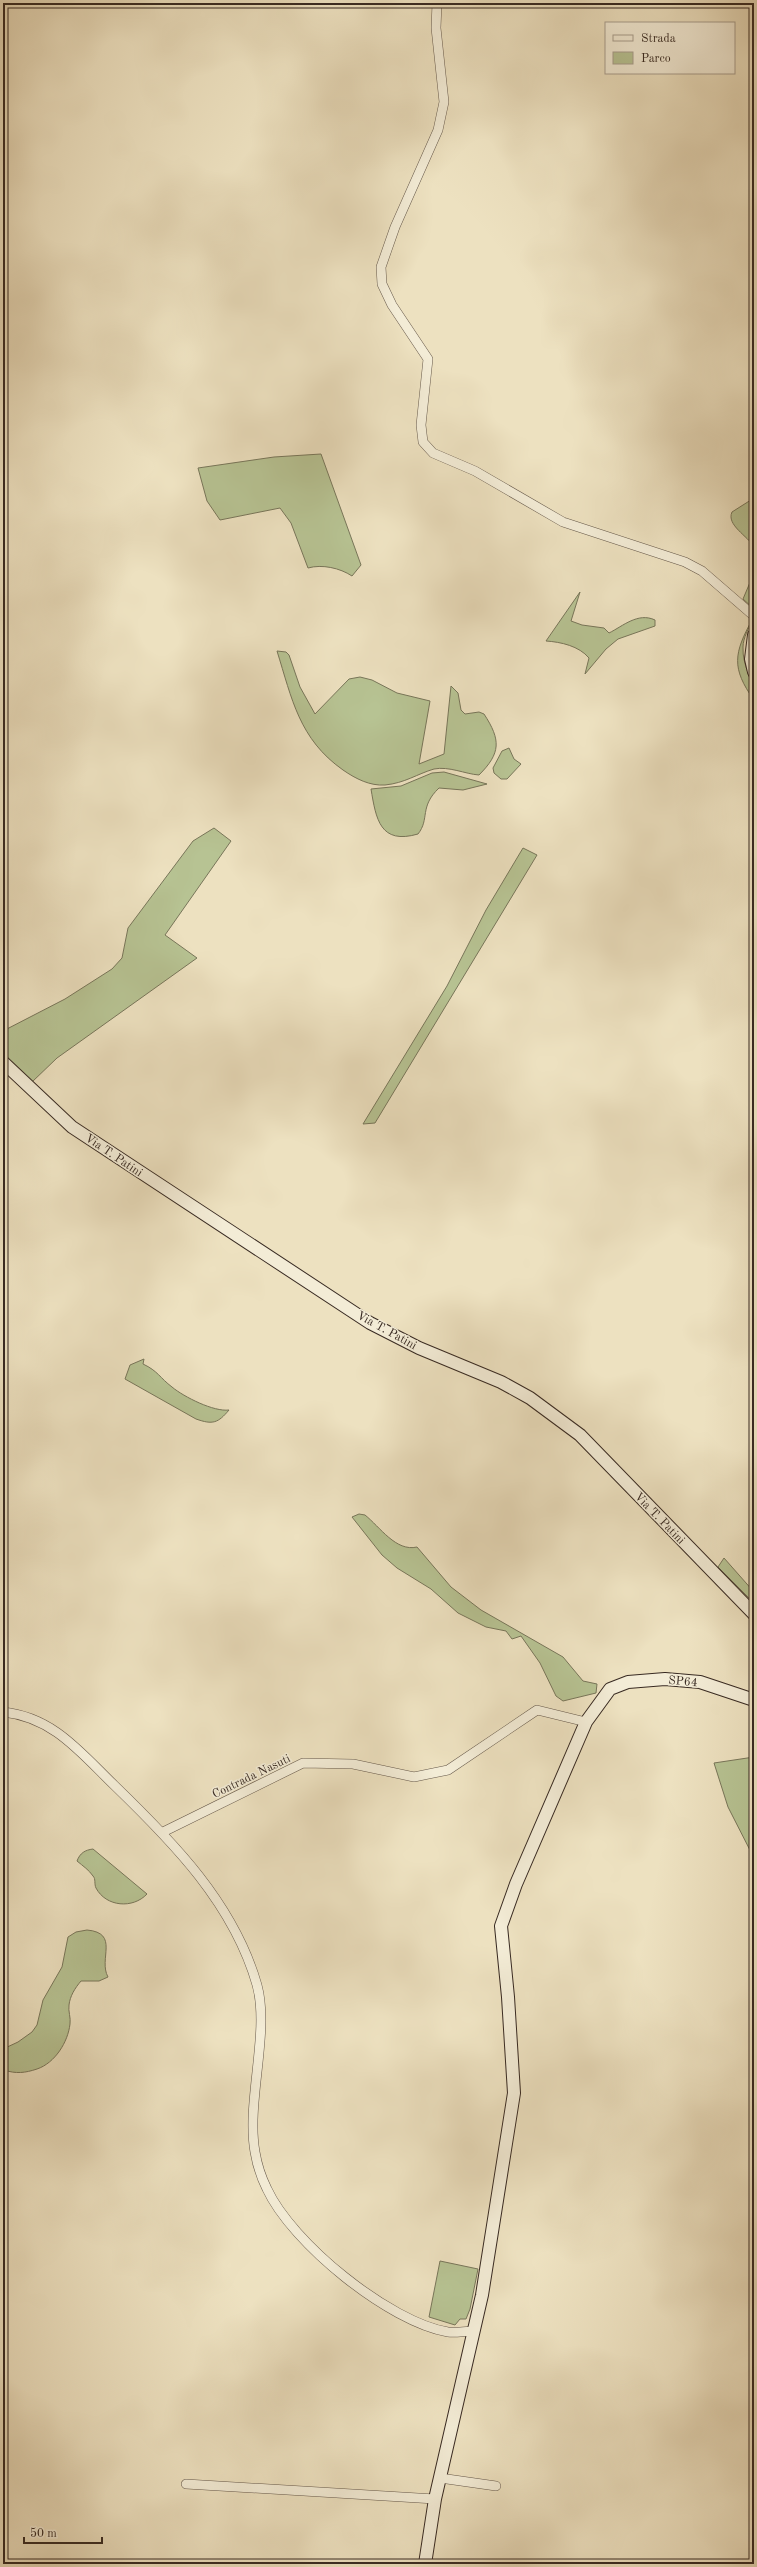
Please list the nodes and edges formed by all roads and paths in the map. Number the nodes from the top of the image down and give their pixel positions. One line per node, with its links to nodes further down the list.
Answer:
1 (437, 3): 2 (street)
2 (754, 616)
3 (754, 635): 4 (street)
4 (754, 672)
5 (3, 1062): 6 (street, Via T. Patini)
6 (754, 1614)
7 (754, 1700): 9 (street, SP64 / SP64)
8 (3, 1712): 10 (street)
9 (586, 1722): 10 (street, Contrada Nasuti); 11 (street, SP64)
10 (163, 1832): 11 (street)
11 (474, 2331): 12 (street, SP64)
12 (440, 2478): 14 (street); 15 (street, SP64)
13 (186, 2484): 15 (street)
14 (496, 2486)
15 (435, 2499): 16 (street, SP64)
16 (425, 2564)

